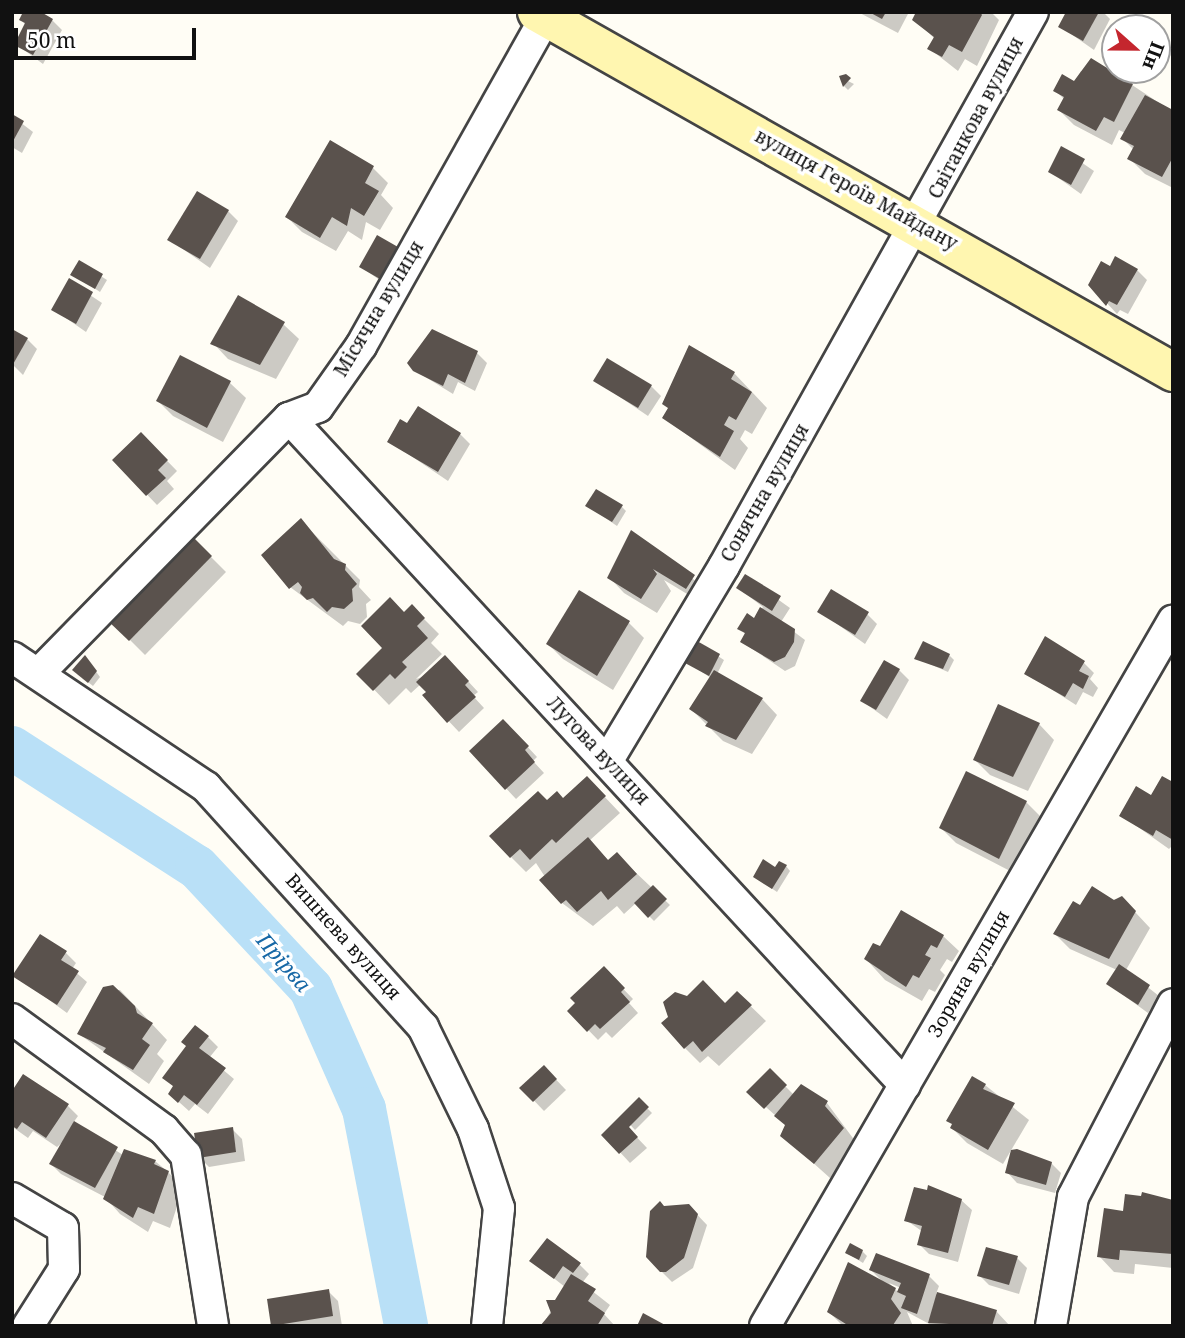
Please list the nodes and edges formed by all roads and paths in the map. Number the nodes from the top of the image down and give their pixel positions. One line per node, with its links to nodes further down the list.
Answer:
1 (1033, 12): 3 (street, Світанкова вулиця)
2 (541, 15): 3 (street, вулиця Героїв Майдану); 5 (street, Місячна вулиця)
3 (918, 224): 4 (street, вулиця Героїв Майдану); 9 (street, Сонячна вулиця)
4 (1173, 372)
5 (289, 418): 8 (street, Місячна вулиця); 9 (street, Лугова вулиця)
6 (1173, 621): 12 (street, Зоряна вулиця)
7 (12, 657): 8 (street, Вишнева вулиця)
8 (39, 673): 16 (street, Вишнева вулиця)
9 (608, 760): 12 (street, Лугова вулиця)
10 (1173, 1004): 18 (street)
11 (12, 1019): 15 (street)
12 (905, 1085): 17 (street, Зоряна вулиця)
13 (12, 1198): 14 (street)
14 (28, 1326)
15 (213, 1326)
16 (487, 1326)
17 (765, 1326)
18 (1051, 1326)

